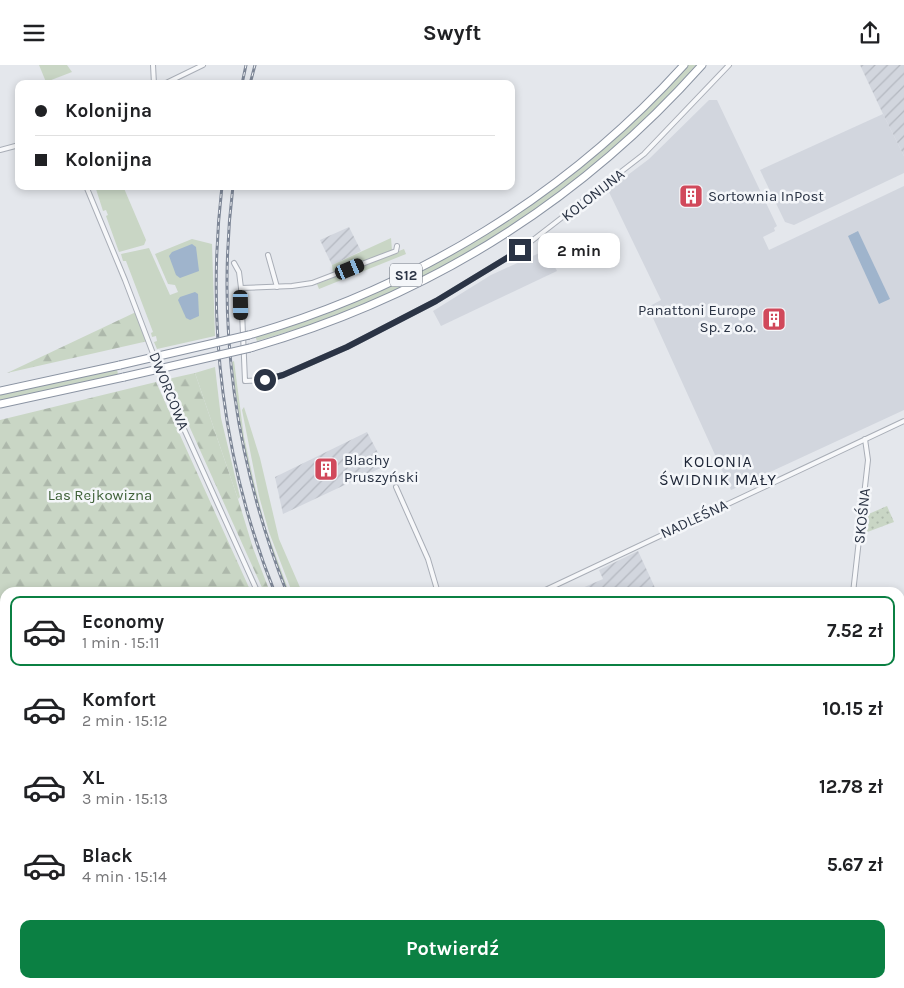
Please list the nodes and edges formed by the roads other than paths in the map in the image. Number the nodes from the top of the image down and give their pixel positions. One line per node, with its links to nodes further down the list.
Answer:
1 (153, 65): 6 (street)
2 (203, 65): 7 (street)
3 (684, 65): 16 (highway, S12, bridge)
4 (703, 65): 17 (highway, S12, bridge)
5 (729, 65): 15 (street, KOLONIJNA)
6 (154, 80)
7 (172, 80)
8 (15, 146): 9 (street)
9 (0, 150)
10 (88, 190): 21 (street, DWORCOWA)
11 (397, 246): 14 (street)
12 (268, 255): 14 (street)
13 (234, 263): 15 (street)
14 (277, 287): 15 (street)
15 (241, 288)
16 (0, 391)
17 (0, 404)
18 (904, 421): 19 (street, NADLEŚNA)
19 (865, 439): 23 (street, NADLEŚNA); 24 (street, SKOŚNA)
20 (396, 487): 22 (street)
21 (255, 587)
22 (436, 587)
23 (552, 587)
24 (855, 587)

